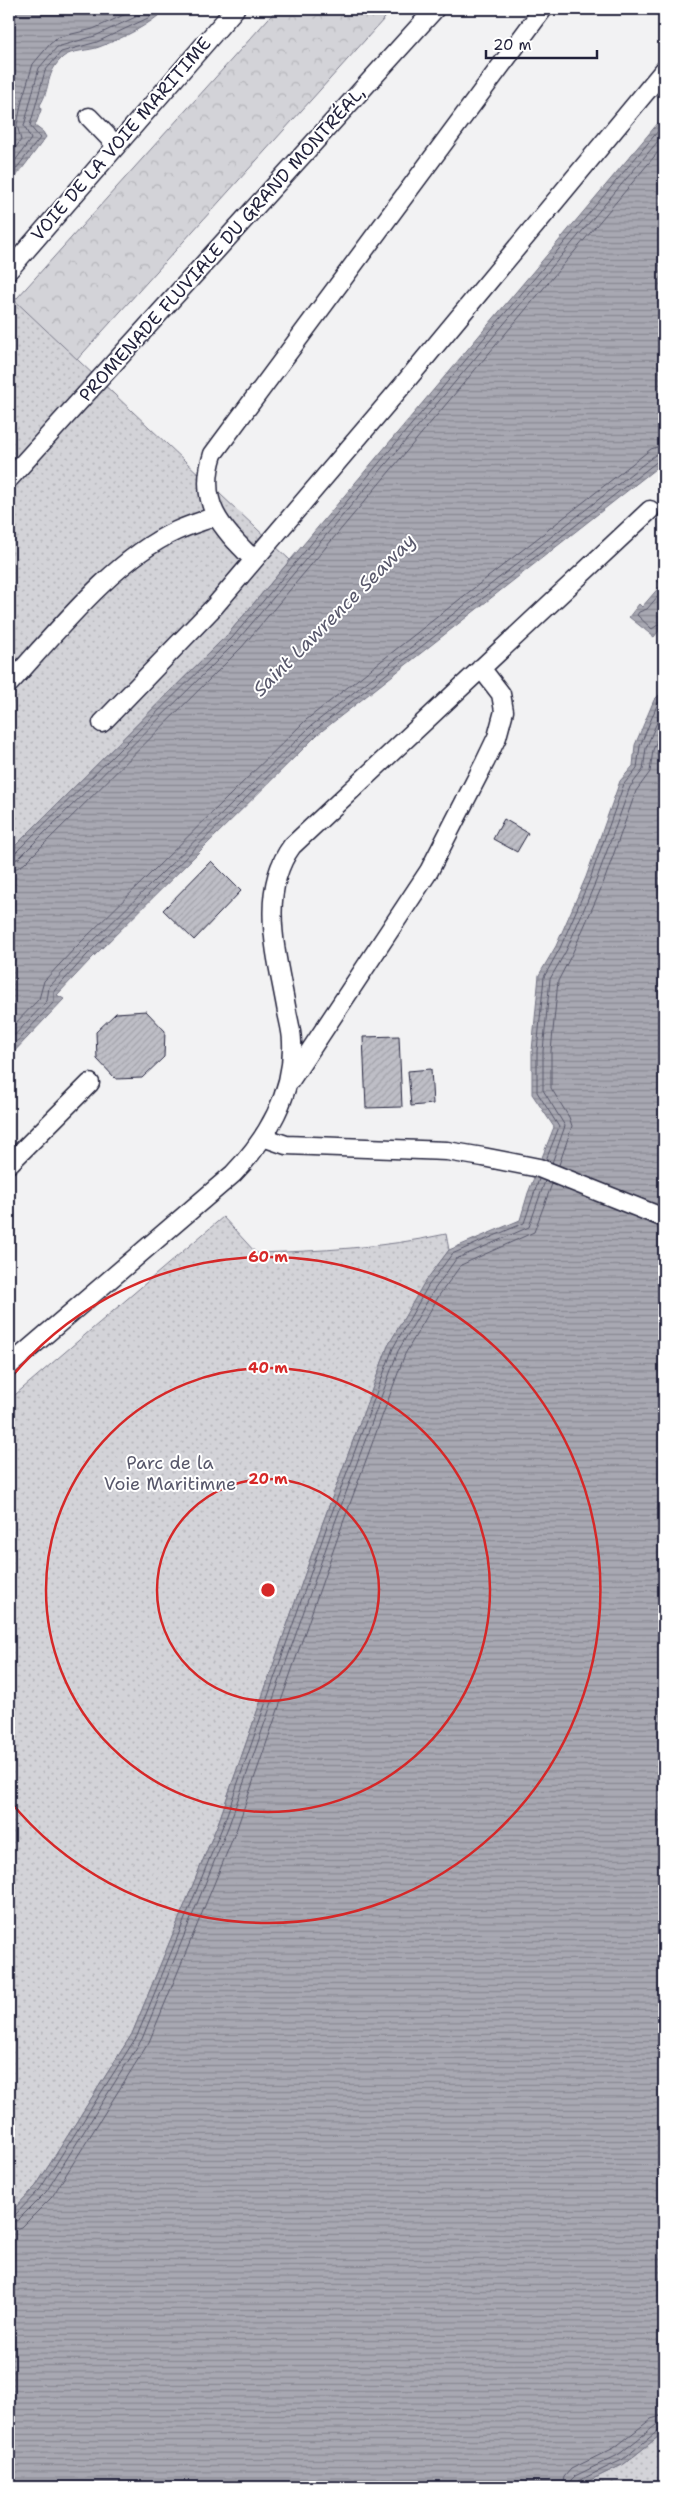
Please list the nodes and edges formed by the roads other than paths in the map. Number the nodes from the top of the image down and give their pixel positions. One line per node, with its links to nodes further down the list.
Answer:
1 (235, 9): 6 (lane, VOIE DE LA VOIE MARITIME)
2 (435, 9): 8 (lane, PROMENADE FLUVIALE DU GRAND MONTRÉAL,)
3 (543, 9): 10 (lane)
4 (664, 70): 11 (lane)
5 (89, 118): 6 (lane)
6 (116, 145): 7 (lane, VOIE DE LA VOIE MARITIME)
7 (9, 270)
8 (9, 479)
9 (650, 510): 12 (lane)
10 (216, 516): 11 (lane); 13 (lane)
11 (254, 560): 14 (lane)
12 (481, 668): 16 (lane); 16 (lane)
13 (9, 684)
14 (102, 723)
15 (90, 1083): 18 (lane)
16 (289, 1084): 17 (lane)
17 (263, 1138): 19 (lane); 20 (lane)
18 (9, 1164)
19 (664, 1218)
20 (9, 1366)

